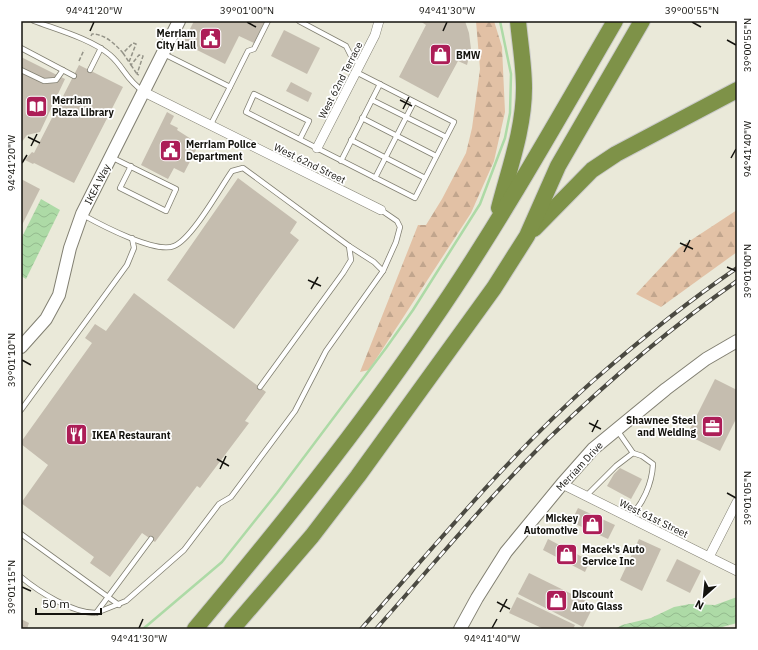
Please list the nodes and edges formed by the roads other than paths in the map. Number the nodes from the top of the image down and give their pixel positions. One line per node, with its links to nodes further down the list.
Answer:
1 (34, 21): 10 (lane)
2 (179, 21): 11 (main road, IKEA Way)
3 (268, 21): 19 (lane)
4 (299, 21): 12 (lane)
5 (379, 21): 12 (street, West 62nd Terrace)
6 (518, 21): 41 (highway)
7 (615, 21): 41 (highway)
8 (642, 21): 42 (highway)
9 (21, 48): 14 (lane)
10 (101, 48): 15 (lane); 21 (lane)
11 (164, 54): 19 (lane); 21 (main road, IKEA Way)
12 (361, 63): 16 (street, West 62nd Terrace)
13 (21, 70): 14 (lane)
14 (63, 70): 17 (lane)
15 (90, 70)
16 (356, 72): 18 (lane); 31 (street, West 62nd Terrace)
17 (74, 76)
18 (380, 84): 22 (lane); 23 (lane)
19 (230, 87): 26 (lane)
20 (737, 90): 42 (highway)
21 (144, 92): 26 (street, West 62nd Street); 33 (main road, IKEA Way)
22 (372, 100): 24 (lane); 25 (lane)
23 (414, 102): 24 (lane); 28 (lane)
24 (406, 117): 27 (lane); 28 (lane)
25 (362, 118): 27 (lane); 30 (lane)
26 (210, 126): 39 (street, West 62nd Street)
27 (396, 136): 32 (lane); 34 (lane)
28 (446, 137): 32 (lane)
29 (300, 139): 29 (lane); 31 (lane)
30 (351, 140): 34 (lane); 35 (lane)
31 (317, 148): 35 (lane)
32 (436, 156): 38 (lane)
33 (111, 157): 36 (lane); 40 (main road, IKEA Way)
34 (385, 158): 37 (lane); 38 (lane)
35 (341, 160): 37 (lane)
36 (131, 166): 36 (lane)
37 (375, 178): 38 (lane)
38 (425, 178)
39 (381, 210): 45 (lane)
40 (82, 214): 43 (lane); 47 (main road, IKEA Way)
41 (494, 227): 65 (highway)
42 (527, 236): 64 (highway)
43 (132, 238): 44 (lane); 49 (lane)
44 (349, 246): 45 (lane); 48 (lane)
45 (383, 271): 62 (lane)
46 (737, 341): 50 (main road, Merriam Drive)
47 (21, 347)
48 (260, 387)
49 (21, 410)
50 (617, 430): 51 (lane); 52 (main road, Merriam Drive)
51 (633, 453): 53 (lane); 55 (lane)
52 (562, 484): 53 (street, West 61st Street); 66 (main road, Merriam Drive)
53 (586, 496): 55 (street, West 61st Street)
54 (737, 502): 58 (street)
55 (630, 518): 58 (street, West 61st Street)
56 (21, 534): 61 (lane)
57 (151, 539): 61 (lane)
58 (709, 557): 59 (street, West 61st Street)
59 (737, 571)
60 (21, 577): 63 (lane)
61 (108, 596): 62 (lane); 63 (lane)
62 (120, 604): 63 (lane)
63 (96, 613)
64 (238, 625)
65 (195, 629)
66 (460, 629)

